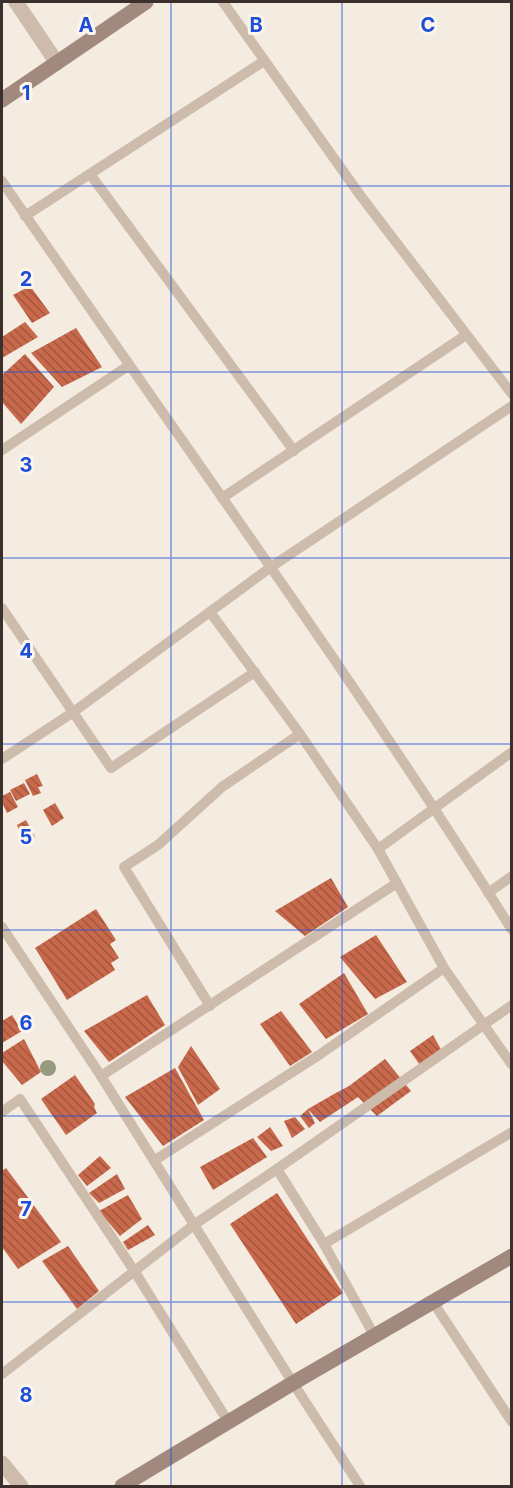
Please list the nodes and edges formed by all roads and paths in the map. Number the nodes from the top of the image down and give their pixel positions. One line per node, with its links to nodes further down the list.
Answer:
1 (16, 2): 5 (street)
2 (146, 2): 5 (main road)
3 (223, 2): 4 (lane)
4 (264, 61): 7 (lane); 10 (lane)
5 (57, 63): 6 (main road)
6 (2, 100)
7 (90, 174): 9 (lane); 15 (lane)
8 (2, 182): 9 (lane)
9 (25, 216): 11 (lane)
10 (466, 335): 12 (lane); 15 (lane)
11 (128, 366): 14 (lane); 16 (lane)
12 (512, 394)
13 (512, 406): 17 (lane)
14 (2, 450)
15 (294, 451): 16 (lane)
16 (222, 498): 17 (lane)
17 (271, 567): 19 (lane); 25 (lane)
18 (2, 608): 21 (lane)
19 (210, 612): 20 (lane); 21 (lane)
20 (255, 672): 21 (lane); 22 (lane)
21 (72, 713): 24 (lane)
22 (300, 734): 26 (lane); 34 (lane)
23 (512, 752): 25 (lane)
24 (2, 759)
25 (434, 808): 26 (lane); 29 (lane)
26 (378, 849): 28 (lane)
27 (512, 876): 29 (lane)
28 (397, 883): 32 (lane); 34 (lane)
29 (488, 893): 31 (lane)
30 (2, 927): 37 (lane)
31 (512, 930)
32 (444, 968): 35 (lane); 40 (lane)
33 (512, 1005): 35 (lane)
34 (210, 1006): 37 (lane)
35 (483, 1025): 36 (lane); 41 (lane)
36 (512, 1065)
37 (101, 1076): 40 (lane)
38 (2, 1112): 45 (lane)
39 (512, 1132): 43 (lane)
40 (155, 1160): 42 (lane)
41 (277, 1169): 42 (lane); 43 (lane)
42 (195, 1224): 45 (lane); 49 (lane)
43 (324, 1244): 47 (lane)
44 (512, 1256): 46 (main road)
45 (135, 1272): 48 (lane); 51 (lane)
46 (433, 1302): 47 (main road); 50 (lane)
47 (375, 1337): 49 (main road)
48 (2, 1374)
49 (293, 1383): 51 (main road); 55 (lane)
50 (512, 1422)
51 (229, 1423): 54 (main road)
52 (2, 1463): 53 (street)
53 (21, 1486)
54 (122, 1486)
55 (360, 1486)

